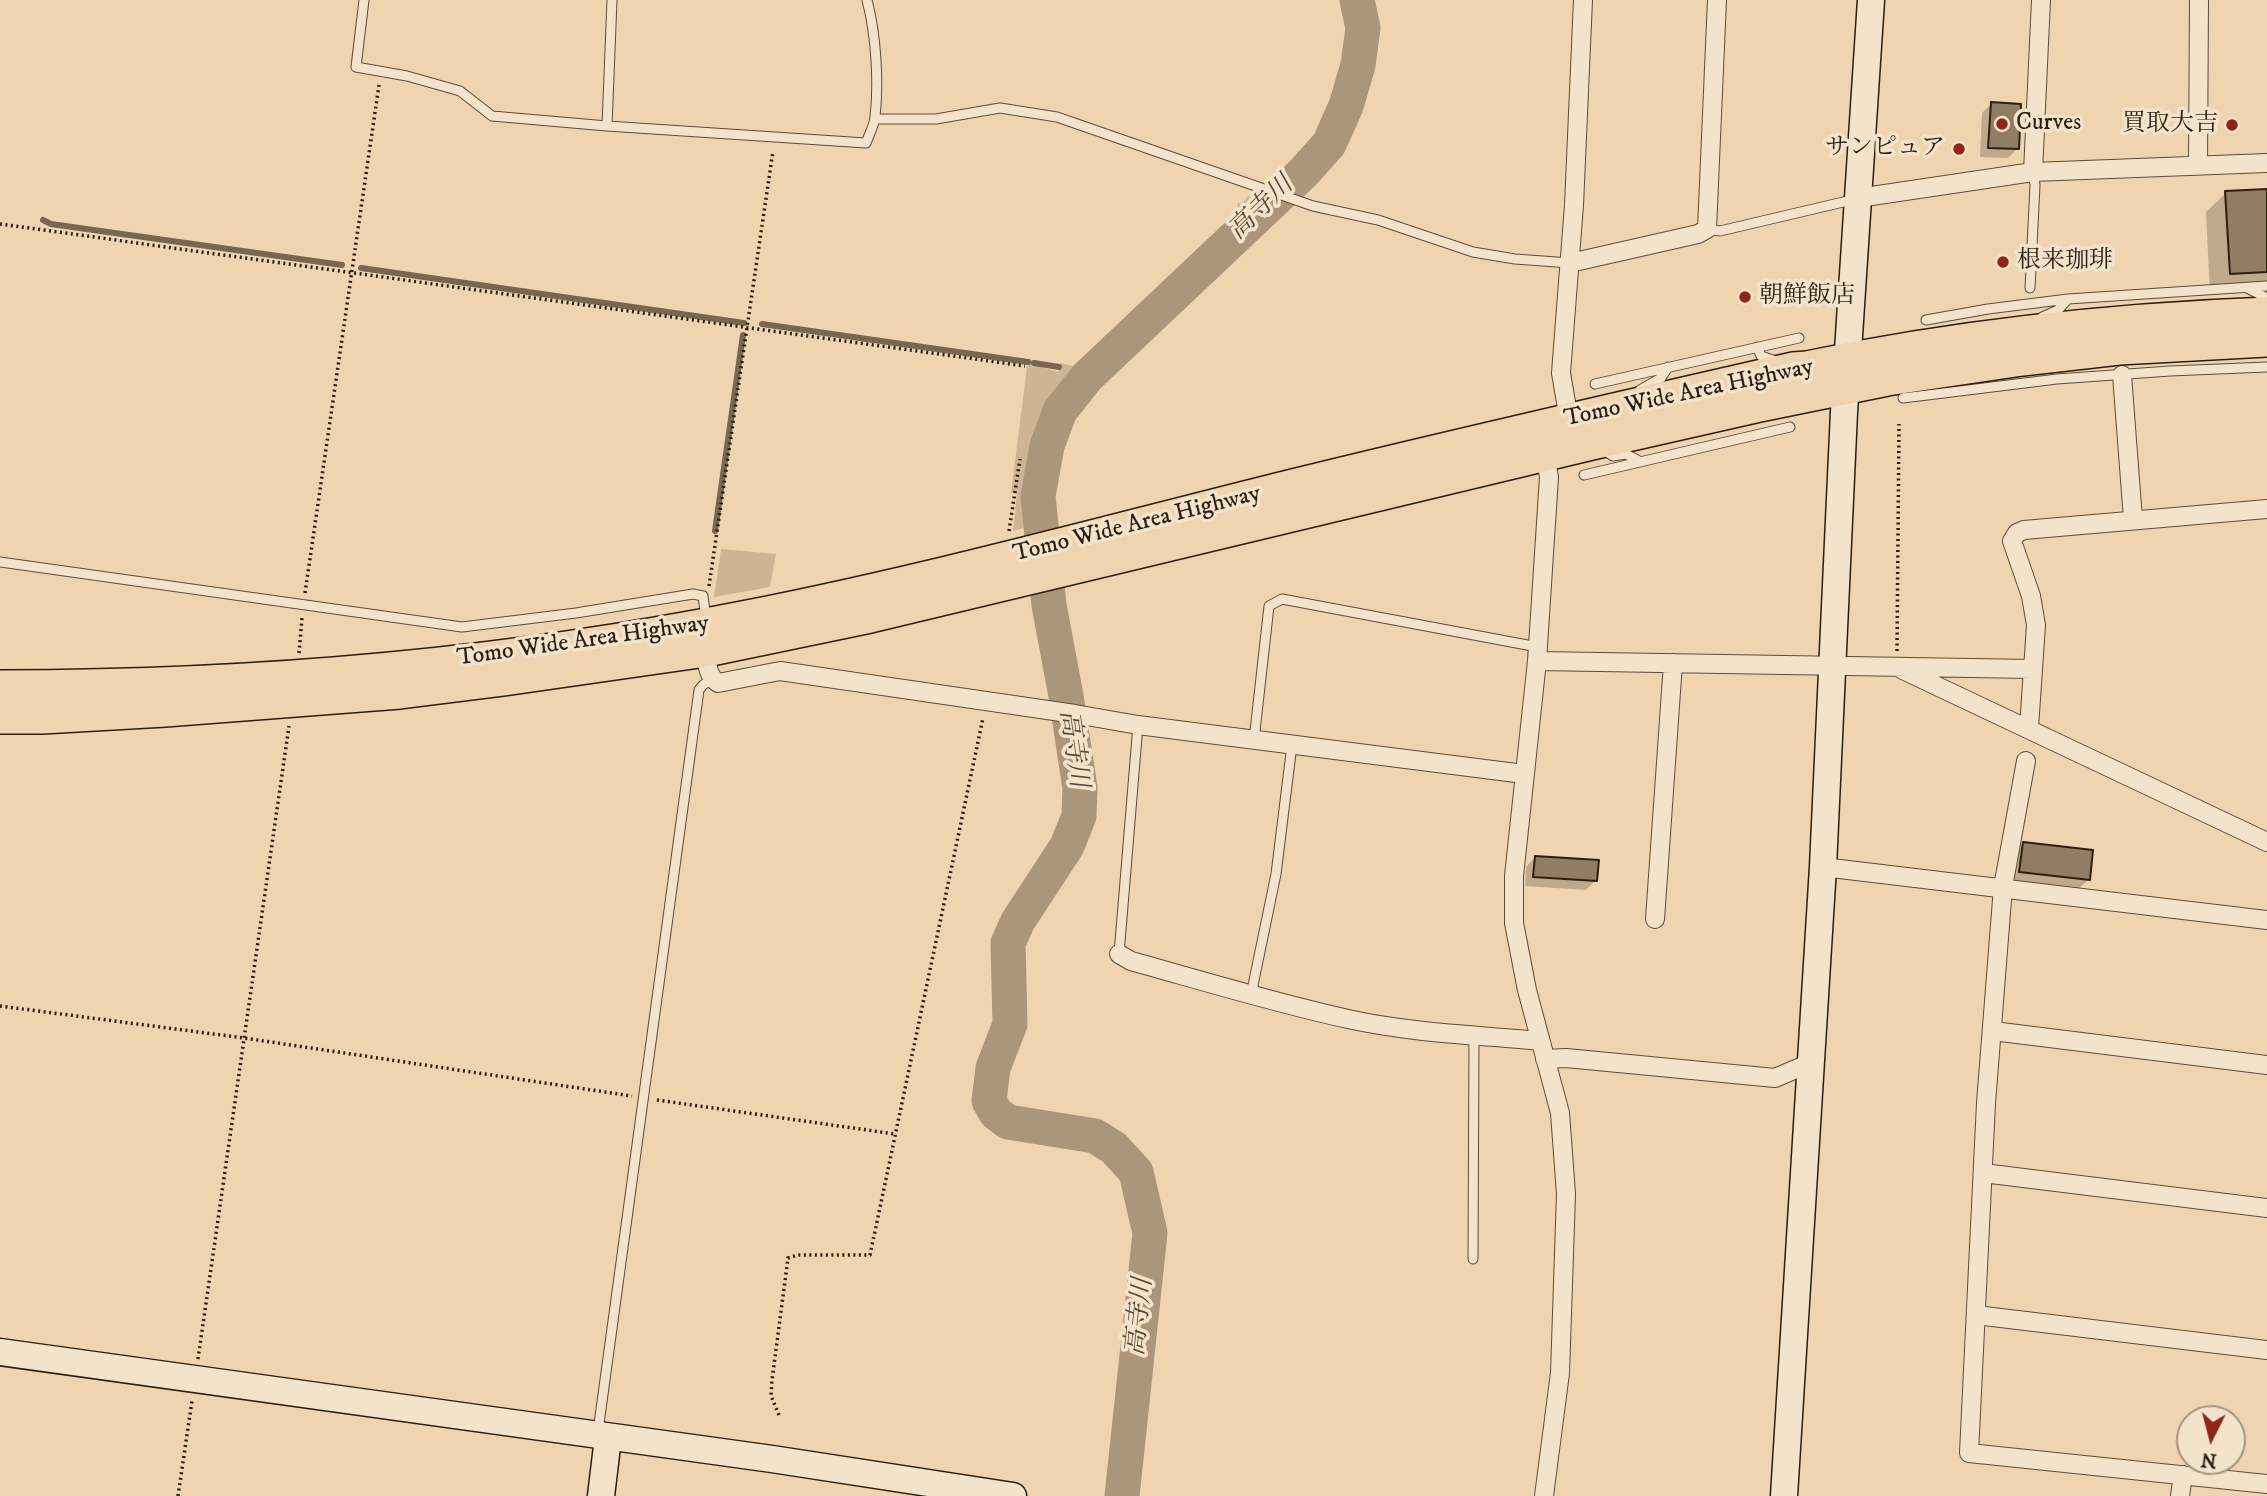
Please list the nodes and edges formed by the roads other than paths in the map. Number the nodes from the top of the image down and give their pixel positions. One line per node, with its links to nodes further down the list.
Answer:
1 (364, 0): 10 (lane)
2 (612, 0): 10 (lane)
3 (867, 0): 9 (lane)
4 (1583, 0): 16 (street)
5 (1717, 0): 15 (street)
6 (1871, 0): 14 (street)
7 (2040, 0): 13 (street)
8 (2199, 0): 12 (street)
9 (875, 119): 10 (lane); 16 (lane)
10 (607, 127)
11 (2267, 163): 12 (street)
12 (2198, 166): 13 (street)
13 (2033, 173): 14 (street); 19 (lane)
14 (1858, 198): 15 (lane); 32 (street)
15 (1707, 229): 16 (street)
16 (1570, 263): 41 (street)
17 (2267, 286): 18 (lane)
18 (2245, 287): 20 (lane); 21 (lane)
19 (2030, 288)
20 (2267, 298)
21 (2068, 299): 23 (lane); 27 (lane)
22 (2267, 314): 27 (highway, Tomo Wide Area Highway)
23 (1926, 320)
24 (2267, 340): 27 (highway, Tomo Wide Area Highway)
25 (1757, 347): 26 (lane); 26 (lane); 29 (lane)
26 (1796, 353): 32 (highway, Tomo Wide Area Highway); 37 (highway, Tomo Wide Area Highway)
27 (2032, 357): 32 (highway, Tomo Wide Area Highway); 34 (lane)
28 (2182, 361): 31 (lane)
29 (1668, 367): 35 (lane); 37 (lane)
30 (2267, 367): 31 (lane)
31 (2170, 371): 33 (lane)
32 (1848, 373): 41 (highway, Tomo Wide Area Highway); 51 (street)
33 (2122, 375): 34 (lane); 45 (street)
34 (2057, 379): 36 (lane)
35 (1595, 384)
36 (1903, 398)
37 (1625, 407): 41 (highway, Tomo Wide Area Highway)
38 (1736, 426): 40 (lane)
39 (1790, 427): 40 (lane)
40 (1725, 441): 43 (lane)
41 (1582, 446): 42 (highway, Tomo Wide Area Highway); 43 (lane); 43 (lane); 46 (highway, Tomo Wide Area Highway)
42 (1545, 454): 46 (highway, Tomo Wide Area Highway); 49 (street)
43 (1639, 461)
44 (2267, 509): 45 (street)
45 (2133, 519): 53 (street)
46 (1060, 557): 48 (highway, Tomo Wide Area Highway)
47 (0, 562): 48 (lane)
48 (707, 637): 54 (highway, Tomo Wide Area Highway); 55 (highway, Tomo Wide Area Highway); 56 (street); 81 (lane)
49 (1537, 654): 50 (street); 58 (lane); 61 (street)
50 (1674, 663): 51 (street); 65 (street)
51 (1832, 666): 52 (street); 63 (street)
52 (1897, 667): 53 (street); 57 (street)
53 (2033, 669): 57 (street)
54 (0, 687)
55 (0, 717)
56 (1138, 725): 58 (street); 67 (lane)
57 (2029, 728): 62 (street)
58 (1254, 740): 59 (street)
59 (1292, 744): 61 (street); 68 (lane)
60 (2026, 761): 64 (street)
61 (1524, 774): 71 (street)
62 (2267, 842)
63 (1823, 867): 64 (street); 73 (street)
64 (2003, 887): 66 (street); 69 (street)
65 (1655, 919)
66 (2267, 920)
67 (1119, 954): 68 (street)
68 (1251, 995): 70 (street)
69 (1993, 1031): 74 (street); 75 (street)
70 (1474, 1035): 71 (street); 77 (lane)
71 (1540, 1041): 72 (street)
72 (1545, 1059): 73 (street); 87 (street)
73 (1810, 1063): 88 (street)
74 (2267, 1065)
75 (1983, 1173): 76 (street); 78 (street)
76 (2267, 1208)
77 (1473, 1259)
78 (1976, 1315): 79 (street); 82 (street)
79 (2267, 1350)
80 (0, 1352): 81 (street)
81 (603, 1437): 85 (street); 86 (street)
82 (2176, 1474)
83 (2183, 1475): 84 (street); 89 (street)
84 (2267, 1484)
85 (601, 1496)
86 (1013, 1496)
87 (1544, 1496)
88 (1784, 1496)
89 (2180, 1496)

